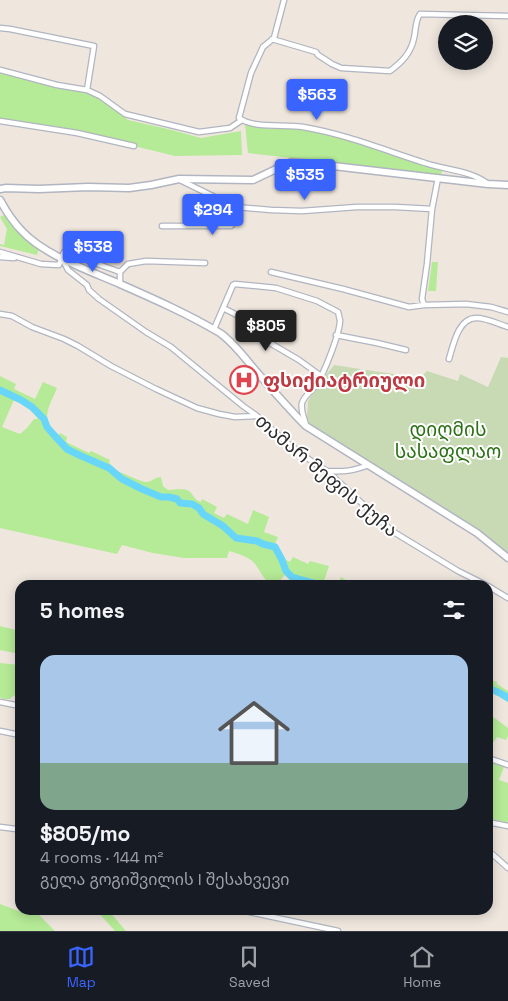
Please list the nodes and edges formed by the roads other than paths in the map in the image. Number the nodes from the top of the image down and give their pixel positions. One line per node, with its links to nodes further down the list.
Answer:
1 (282, 0): 4 (street)
2 (508, 16): 4 (street)
3 (0, 28): 6 (street)
4 (272, 40): 7 (street)
5 (0, 70): 6 (street)
6 (87, 90): 7 (street)
7 (242, 120): 12 (street)
8 (0, 121): 9 (street)
9 (134, 146)
10 (438, 178): 11 (street); 12 (street); 17 (street)
11 (179, 180): 14 (street); 16 (street)
12 (488, 184): 13 (street)
13 (508, 185)
14 (0, 189)
15 (0, 200): 22 (street)
16 (235, 207): 17 (street); 18 (street)
17 (432, 209): 27 (street)
18 (162, 226)
19 (0, 252): 21 (street)
20 (1, 258): 21 (street)
21 (22, 258): 22 (street)
22 (62, 258): 24 (street); 26 (street); 37 (street, თამარ მეფის ქუჩა)
23 (205, 263): 24 (street)
24 (120, 272): 26 (street)
25 (270, 272): 27 (street)
26 (120, 284): 32 (street)
27 (424, 305): 29 (street)
28 (223, 308): 32 (street); 33 (street); 36 (street)
29 (508, 312)
30 (0, 314): 37 (street)
31 (508, 327): 35 (street)
32 (214, 329): 38 (street)
33 (336, 335): 34 (street); 36 (street)
34 (406, 350)
35 (449, 360)
36 (322, 376): 38 (street)
37 (257, 416): 40 (street, თამარ მეფის ქუჩა)
38 (306, 426): 39 (street)
39 (369, 465): 40 (street); 41 (street)
40 (328, 471): 42 (street, თამარ მეფის ქუჩა)
41 (508, 558)
42 (477, 580)
43 (493, 589): 44 (street, თამარ მეფის ქუჩა)
44 (508, 598)
45 (0, 702): 46 (street)
46 (15, 705)
47 (0, 731): 48 (street)
48 (15, 734)
49 (493, 760): 50 (street)
50 (508, 765)
51 (493, 823): 52 (street)
52 (508, 826)
53 (0, 827): 54 (street)
54 (15, 829)
55 (493, 855): 56 (street)
56 (508, 868)
57 (263, 915): 58 (street)
58 (338, 931)

